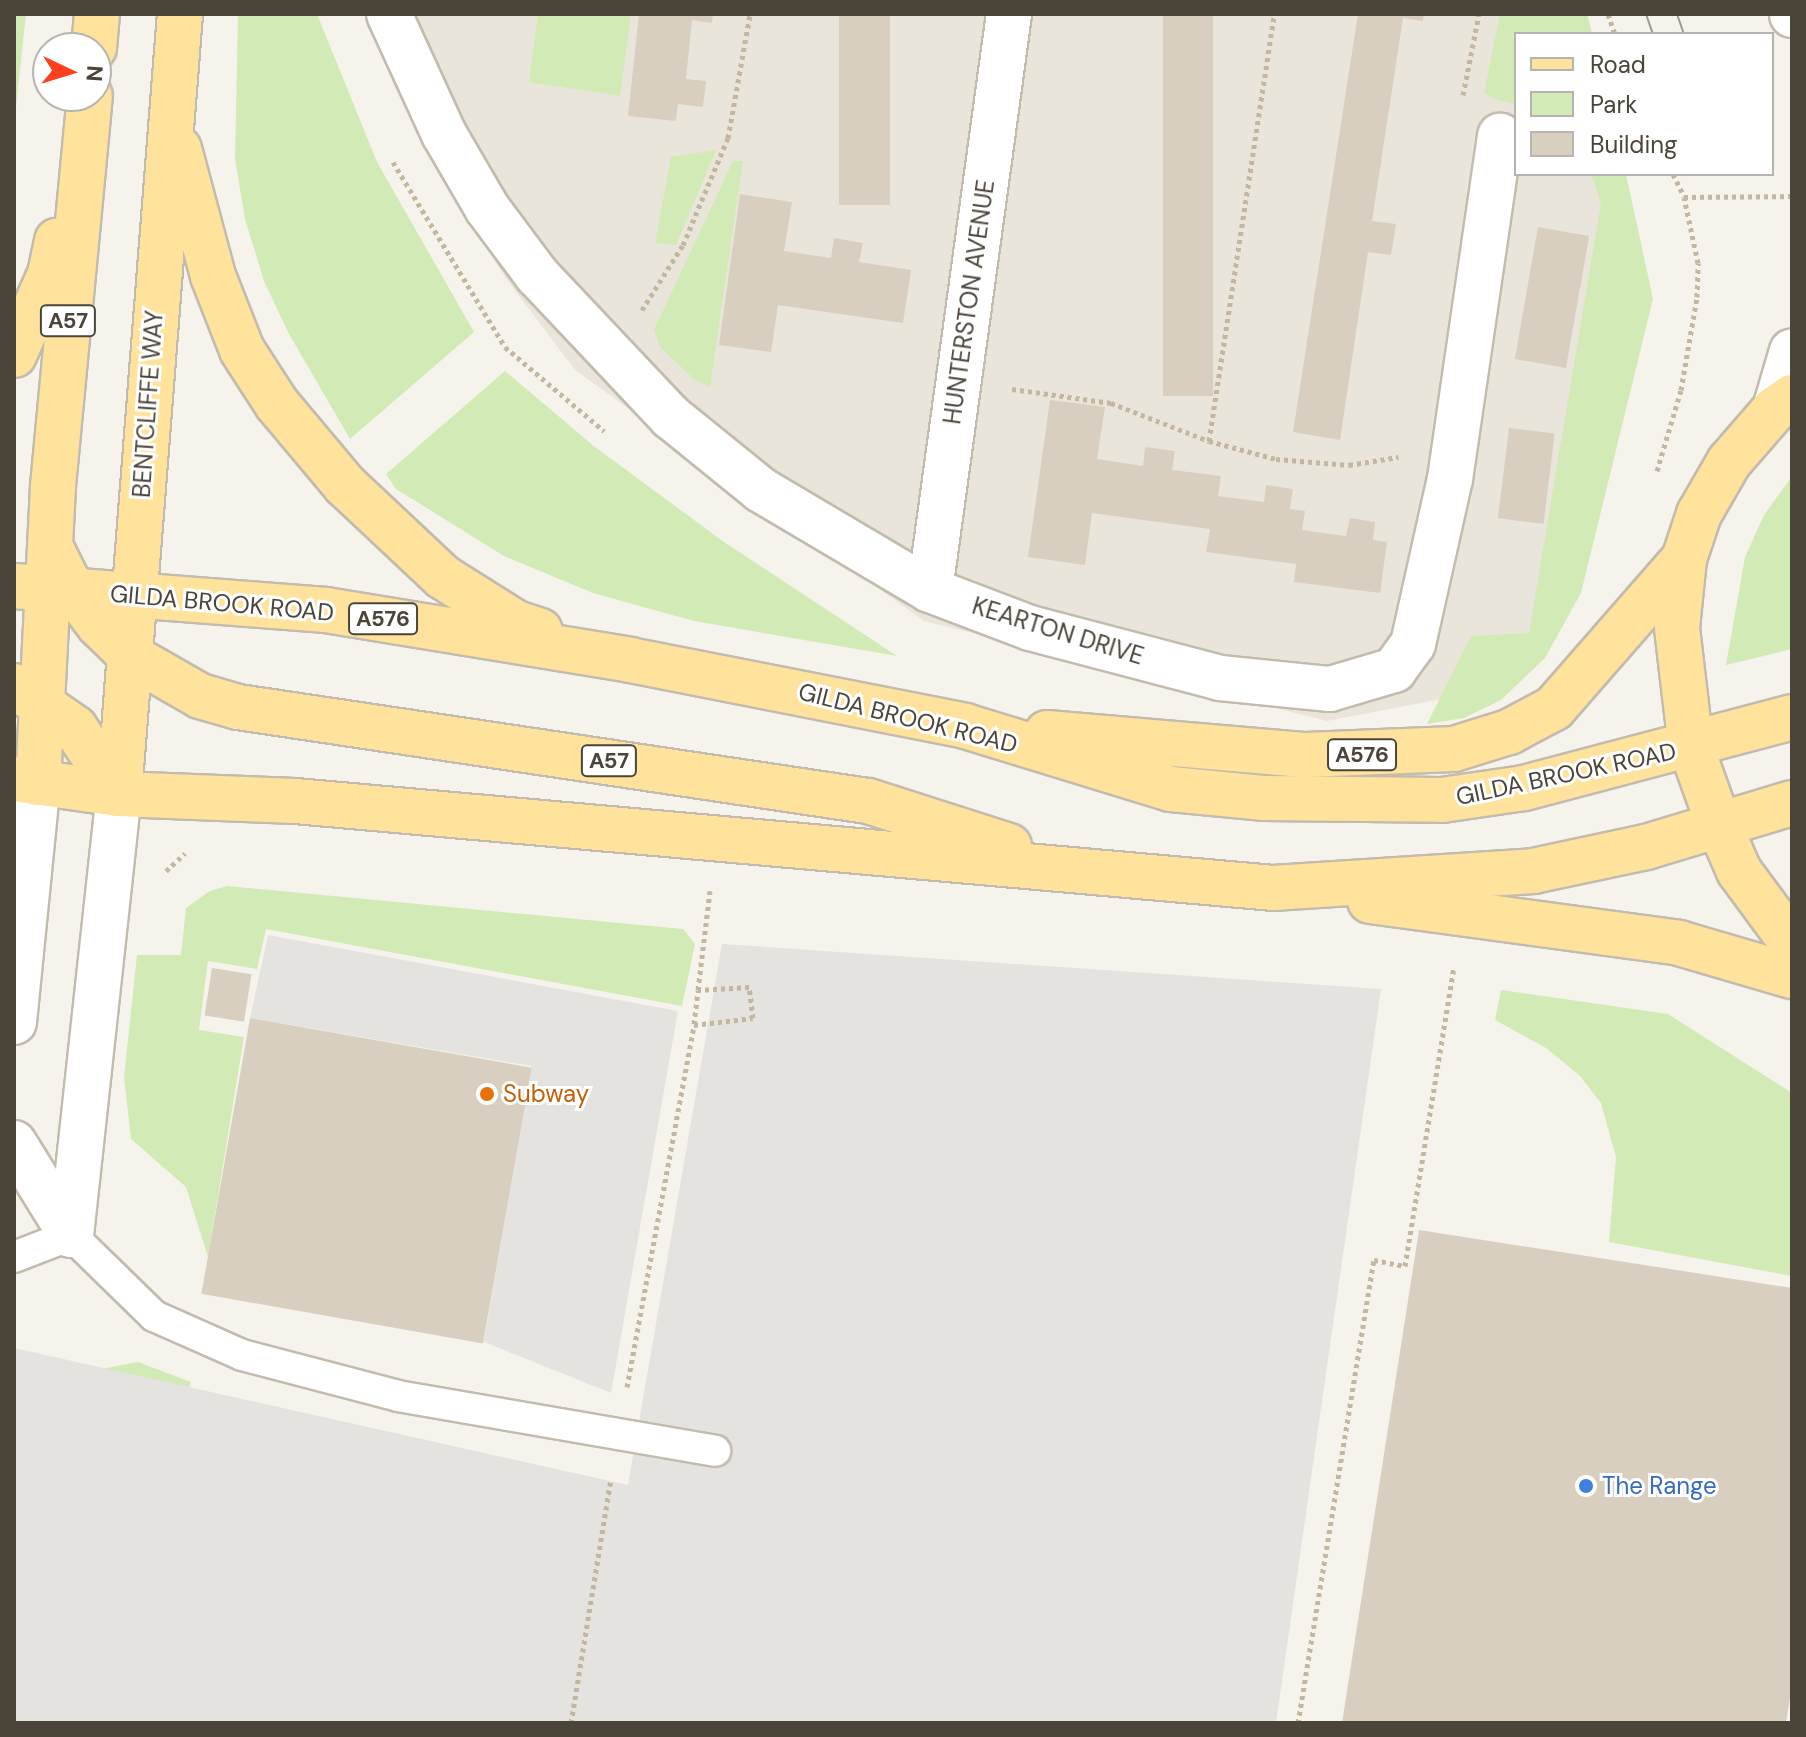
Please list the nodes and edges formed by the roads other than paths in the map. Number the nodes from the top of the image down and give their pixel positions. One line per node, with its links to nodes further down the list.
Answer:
1 (180, 14): 6 (main road, BENTCLIFFE WAY)
2 (389, 14): 13 (street, KEARTON DRIVE)
3 (1009, 14): 13 (street, HUNTERSTON AVENUE)
4 (85, 112): 9 (main road)
5 (88, 112): 12 (main road, A57)
6 (170, 116): 14 (main road, BENTCLIFFE WAY); 16 (main road)
7 (1500, 136): 13 (street, KEARTON DRIVE)
8 (1792, 351): 10 (street)
9 (14, 355)
10 (1783, 403): 11 (main road)
11 (1684, 559): 19 (main road, A576); 20 (main road)
12 (46, 589): 14 (main road, GILDA BROOK ROAD / A576); 15 (main road, A57); 17 (main road)
13 (930, 590)
14 (134, 595): 15 (main road, BENTCLIFFE WAY); 16 (main road, GILDA BROOK ROAD / A576)
15 (132, 657): 22 (main road, BENTCLIFFE WAY); 25 (main road, A57)
16 (630, 660): 19 (main road, GILDA BROOK ROAD / A576)
17 (29, 694): 21 (main road); 22 (main road)
18 (1792, 717): 20 (main road, GILDA BROOK ROAD / A576)
19 (965, 726): 20 (main road, GILDA BROOK ROAD / A576)
20 (1691, 747): 24 (main road)
21 (26, 781): 22 (main road); 29 (street)
22 (119, 794): 25 (main road); 31 (street)
23 (1792, 803): 24 (main road)
24 (1719, 825): 26 (main road); 27 (main road)
25 (1087, 871): 26 (main road)
26 (1273, 888): 28 (main road)
27 (1787, 938)
28 (1792, 976)
29 (14, 1022)
30 (14, 1143): 31 (street)
31 (71, 1235): 32 (lane); 33 (lane)
32 (14, 1257)
33 (715, 1451)

